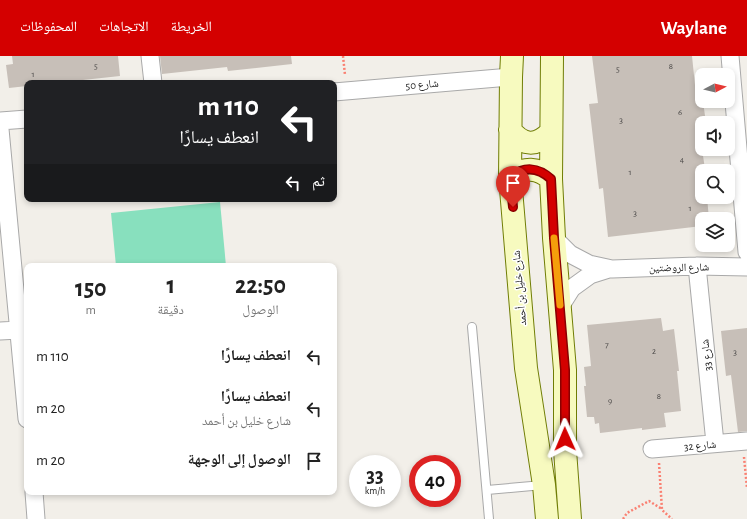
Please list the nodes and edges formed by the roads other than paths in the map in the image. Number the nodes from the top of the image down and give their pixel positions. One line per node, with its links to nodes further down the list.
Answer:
1 (150, 56): 5 (street)
2 (552, 56): 11 (street)
3 (736, 65): 15 (street)
4 (511, 66): 6 (street, شارع 50); 10 (street, شارع خليل بن أحمد)
5 (153, 80)
6 (337, 92)
7 (24, 119): 8 (street)
8 (0, 121)
9 (0, 129): 21 (street)
10 (510, 130): 11 (street); 12 (street, شارع خليل بن أحمد)
11 (551, 132): 13 (street)
12 (510, 177): 13 (street); 25 (street, شارع خليل بن أحمد)
13 (551, 179): 14 (street)
14 (554, 238): 17 (street, شارع الروضتين); 19 (street)
15 (747, 252)
16 (697, 266): 17 (street, شارع الروضتين); 18 (street, شارع الروضتين); 27 (street, شارع 33)
17 (612, 268): 19 (street, شارع الروضتين)
18 (747, 268)
19 (560, 307): 24 (street)
20 (472, 327): 30 (lane)
21 (19, 330): 22 (street); 23 (street)
22 (0, 332)
23 (24, 386)
24 (565, 387): 25 (street); 35 (street)
25 (530, 392): 29 (street, شارع خليل بن أحمد)
26 (744, 441): 27 (street, شارع 32)
27 (715, 443): 28 (street, شارع 32)
28 (655, 449)
29 (544, 485): 30 (lane); 34 (street, شارع خليل بن أحمد)
30 (487, 490): 33 (lane)
31 (34, 495): 32 (street)
32 (36, 519)
33 (490, 519)
34 (547, 519)
35 (570, 519)

